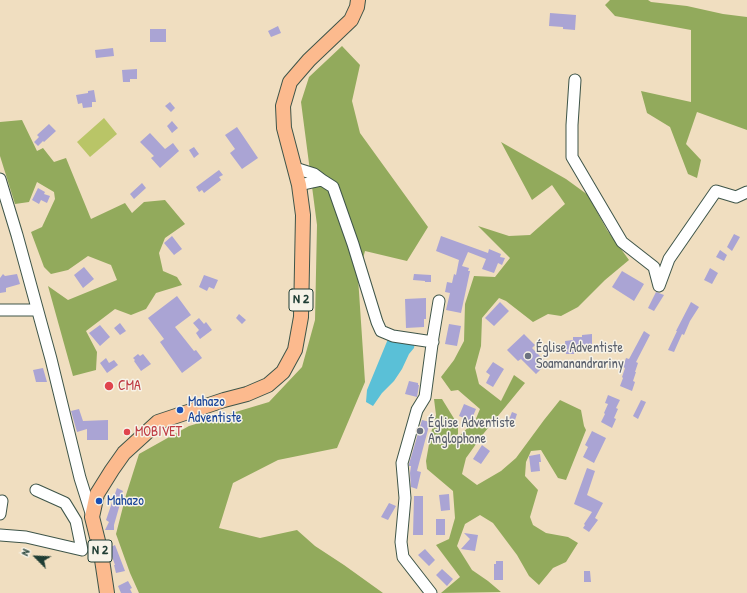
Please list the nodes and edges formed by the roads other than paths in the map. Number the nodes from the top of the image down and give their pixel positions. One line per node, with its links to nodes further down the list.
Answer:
1 (358, 0): 3 (main road, N 2)
2 (575, 80): 7 (street)
3 (295, 168): 5 (street); 6 (main road, N 2)
4 (0, 179): 10 (street)
5 (322, 180): 6 (street); 11 (street)
6 (300, 185): 15 (main road, N 2)
7 (747, 192)
8 (439, 301): 11 (street)
9 (0, 310): 10 (street)
10 (37, 310): 15 (street)
11 (432, 342): 20 (street)
12 (36, 490): 17 (street)
13 (2, 501): 14 (street)
14 (0, 514)
15 (92, 517): 18 (main road, N 2)
16 (0, 535): 17 (street)
17 (82, 550): 18 (street)
18 (101, 553): 19 (main road, N 2)
19 (109, 590)
20 (431, 593)

